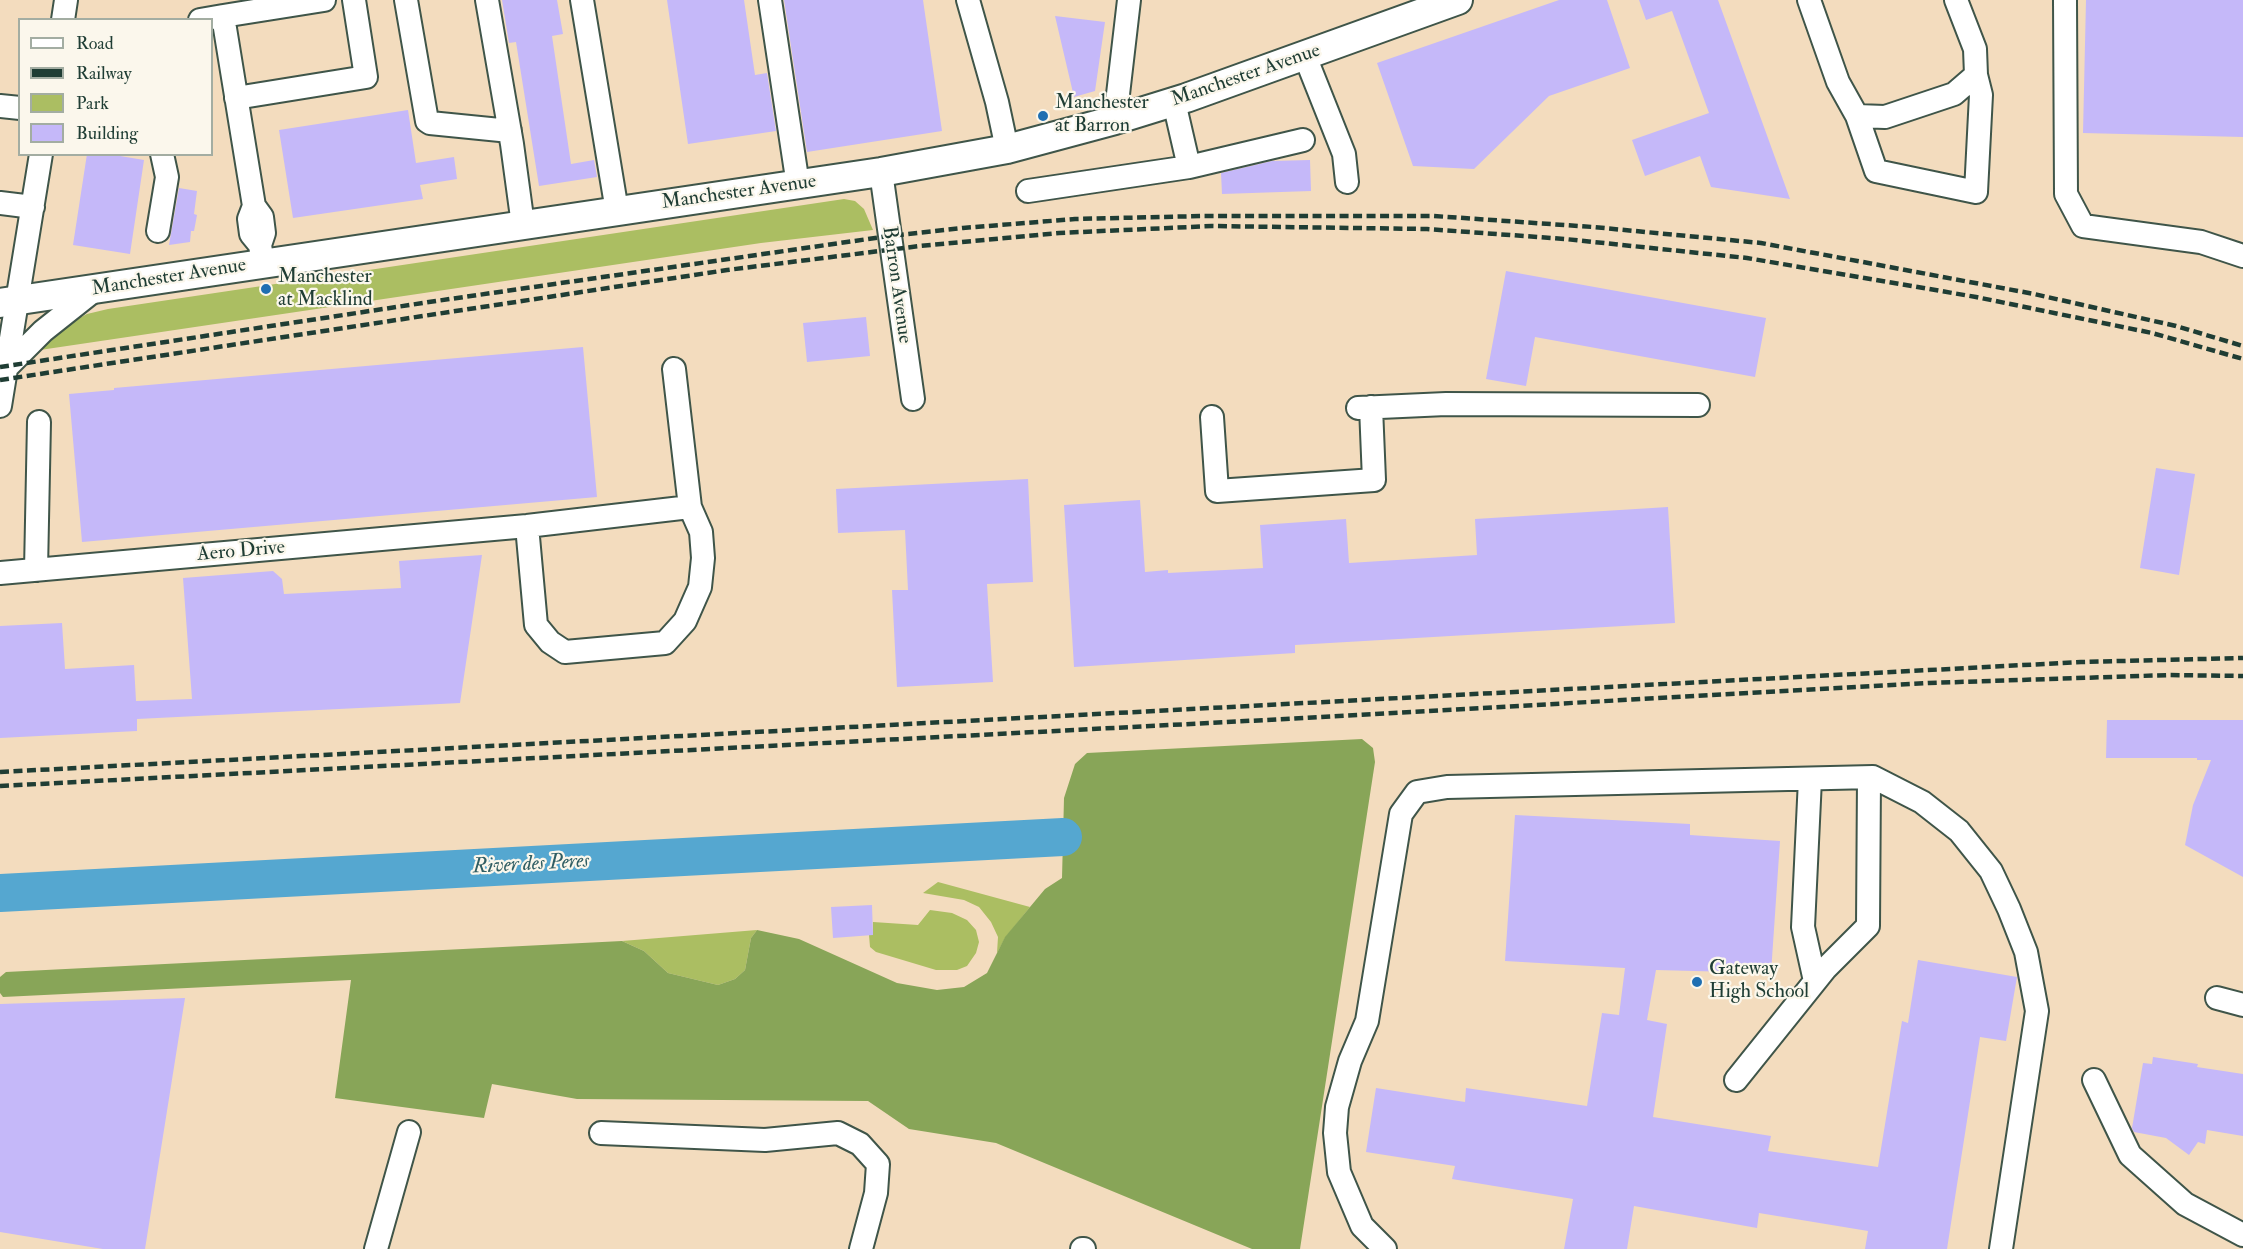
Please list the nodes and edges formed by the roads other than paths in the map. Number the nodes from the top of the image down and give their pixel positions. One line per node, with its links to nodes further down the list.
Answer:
1 (66, 0): 15 (street)
2 (324, 0): 14 (street)
3 (354, 0): 19 (street)
4 (406, 0): 25 (street)
5 (488, 0): 25 (street)
6 (582, 0): 37 (street)
7 (770, 0): 33 (street)
8 (968, 0): 27 (street)
9 (1129, 0): 24 (street)
10 (1458, 0): 17 (main road, Manchester Avenue)
11 (1809, 0): 23 (street)
12 (1956, 0): 18 (street)
13 (2065, 0): 41 (street)
14 (224, 16): 16 (street); 19 (street)
15 (63, 18)
16 (212, 18)
17 (1305, 56): 20 (main road, Manchester Avenue); 32 (street)
18 (1976, 75): 23 (street); 23 (street)
19 (236, 98): 40 (street)
20 (1174, 102): 24 (main road, Manchester Avenue); 30 (street)
21 (0, 106): 22 (street)
22 (18, 108)
23 (1857, 116)
24 (1115, 120): 27 (main road, Manchester Avenue)
25 (510, 132): 38 (street)
26 (1303, 140): 30 (street)
27 (1007, 149): 31 (main road, Manchester Avenue)
28 (41, 156): 36 (street)
29 (162, 156): 39 (street)
30 (1189, 167): 34 (street)
31 (881, 172): 33 (main road, Manchester Avenue); 46 (street, Barron Avenue)
32 (1347, 182)
33 (798, 184): 37 (main road, Manchester Avenue)
34 (1028, 191)
35 (0, 203): 36 (street)
36 (33, 207): 43 (street)
37 (617, 211): 38 (main road, Manchester Avenue)
38 (523, 225): 40 (main road, Manchester Avenue)
39 (159, 231)
40 (262, 254): 42 (main road, Manchester Avenue)
41 (2243, 256)
42 (96, 289): 43 (main road, Manchester Avenue); 45 (street)
43 (9, 302): 45 (street)
44 (674, 369): 51 (street)
45 (4, 374): 48 (street)
46 (913, 399)
47 (1698, 405): 49 (street)
48 (0, 406)
49 (1212, 417)
50 (39, 422): 53 (street)
51 (690, 507): 52 (street, Aero Drive); 52 (street)
52 (527, 526): 53 (street, Aero Drive)
53 (36, 570): 54 (street, Aero Drive)
54 (0, 573)
55 (1869, 778): 56 (street); 57 (street); 68 (street)
56 (1810, 779): 57 (street); 67 (street)
57 (1815, 981): 60 (street)
58 (2217, 998): 59 (street)
59 (2243, 1005)
60 (1736, 1080)
61 (2094, 1080): 64 (street)
62 (409, 1132): 65 (street)
63 (601, 1132): 66 (street)
64 (2243, 1235)
65 (376, 1249)
66 (861, 1249)
67 (1385, 1249)
68 (2001, 1249)

